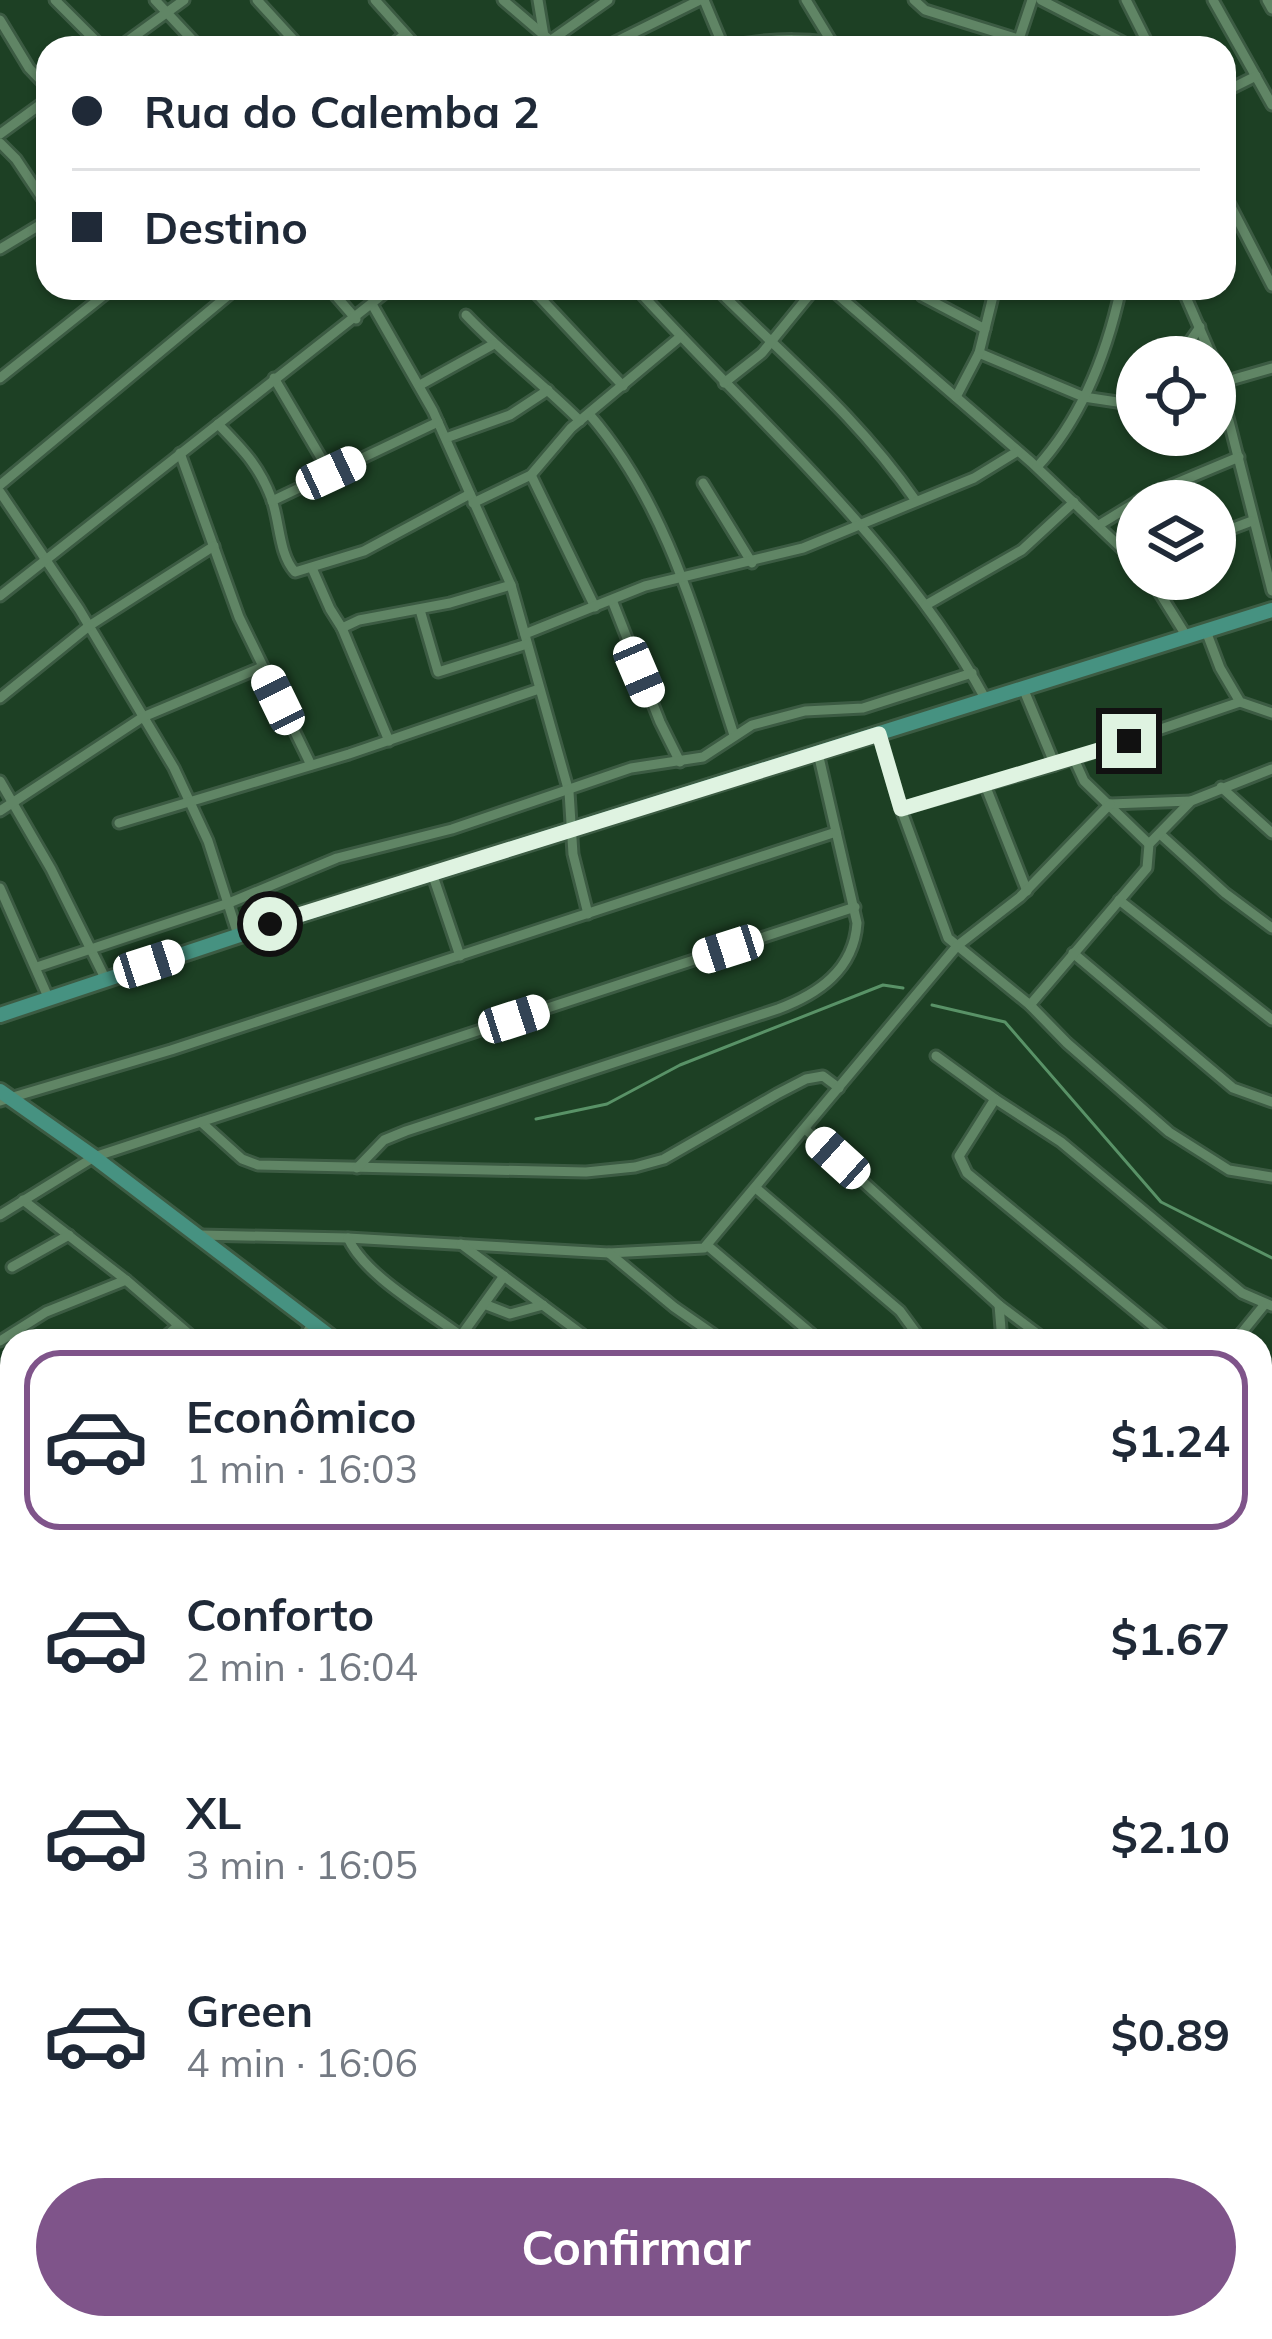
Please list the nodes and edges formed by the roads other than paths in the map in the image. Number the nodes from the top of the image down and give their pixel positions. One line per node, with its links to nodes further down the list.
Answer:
1 (56, 0): 20 (street)
2 (155, 0): 17 (street)
3 (184, 0): 17 (street)
4 (257, 0): 23 (street)
5 (375, 0): 19 (street)
6 (503, 0): 25 (street)
7 (538, 0): 26 (street)
8 (608, 0): 27 (street)
9 (699, 0): 28 (street); 29 (street)
10 (806, 0): 30 (street)
11 (914, 0): 31 (street)
12 (1037, 0): 32 (street); 33 (street)
13 (1126, 0): 34 (street)
14 (1213, 0): 35 (street)
15 (1267, 0): 16 (street)
16 (1272, 9)
17 (166, 13): 21 (street); 22 (street)
18 (0, 20): 37 (street)
19 (405, 34): 24 (street)
20 (91, 36)
21 (134, 36)
22 (188, 36)
23 (290, 36)
24 (403, 36)
25 (544, 36)
26 (550, 36)
27 (563, 36)
28 (627, 36)
29 (718, 36)
30 (828, 36)
31 (996, 36)
32 (1021, 36)
33 (1110, 36)
34 (1144, 36)
35 (1233, 36)
36 (1236, 41): 38 (street)
37 (36, 75)
38 (1256, 76): 39 (street); 40 (street)
39 (1236, 86)
40 (1271, 101)
41 (36, 108): 42 (street)
42 (0, 134)
43 (0, 143): 44 (street)
44 (36, 189)
45 (1236, 216): 48 (street)
46 (36, 227): 47 (street)
47 (0, 249)
48 (1272, 286)
49 (98, 300): 74 (street)
50 (223, 300): 97 (street)
51 (339, 300): 64 (street)
52 (379, 300): 62 (street)
53 (542, 300): 79 (street)
54 (648, 300): 69 (street)
55 (729, 300): 70 (street)
56 (805, 300): 70 (street)
57 (844, 300): 81 (street)
58 (930, 300): 66 (street)
59 (992, 300): 66 (street)
60 (1118, 300): 82 (street)
61 (1188, 300): 65 (street)
62 (373, 306): 64 (street); 78 (street)
63 (466, 315): 71 (street)
64 (356, 319): 75 (street)
65 (1200, 327): 67 (street); 68 (street)
66 (985, 329): 72 (street)
67 (1194, 336)
68 (1204, 336)
69 (680, 337): 77 (street); 79 (street)
70 (773, 340): 77 (street); 100 (street)
71 (494, 344): 78 (street); 80 (street)
72 (979, 353): 81 (street); 82 (street)
73 (1272, 368): 76 (street)
74 (0, 378)
75 (274, 378): 87 (street); 94 (street)
76 (1236, 378)
77 (724, 383): 103 (street)
78 (419, 386): 86 (street)
79 (623, 386): 84 (street)
80 (548, 390): 85 (street); 88 (street)
81 (956, 397): 90 (street)
82 (1084, 397): 83 (street); 93 (street)
83 (1116, 402)
84 (590, 413): 85 (street); 111 (street)
85 (580, 421): 95 (street)
86 (439, 422): 88 (street); 94 (street)
87 (218, 424): 91 (street); 99 (street)
88 (446, 438): 98 (street)
89 (1236, 445): 92 (street)
90 (1018, 451): 93 (street); 100 (street)
91 (180, 453): 107 (street); 108 (street)
92 (1239, 457): 102 (street); 104 (street)
93 (1037, 467): 101 (street)
94 (331, 473): 99 (street)
95 (531, 475): 98 (street); 118 (street)
96 (703, 483): 109 (street)
97 (0, 489): 108 (street)
98 (471, 499): 110 (street); 112 (street)
99 (272, 501): 110 (street)
100 (916, 501): 103 (street)
101 (1074, 502): 104 (street); 117 (street)
102 (1252, 521): 105 (street); 113 (street)
103 (857, 525): 109 (street); 117 (street)
104 (1099, 526): 106 (street)
105 (1236, 527)
106 (1116, 543)
107 (214, 546): 121 (street); 126 (street)
108 (45, 560): 114 (street); 121 (street)
109 (752, 563): 111 (street)
110 (312, 568): 122 (street)
111 (683, 578): 115 (street); 136 (street)
112 (511, 585): 119 (street); 125 (street)
113 (1272, 591)
114 (0, 596)
115 (612, 599): 118 (street); 140 (street)
116 (1164, 600): 124 (street)
117 (926, 605): 127 (street)
118 (595, 607): 125 (street)
119 (420, 610): 122 (street); 125 (street)
120 (1272, 610): 123 (main road)
121 (89, 626): 130 (street); 134 (street)
122 (342, 628): 137 (street)
123 (1206, 631): 124 (main road); 132 (street)
124 (1187, 637): 128 (main road)
125 (526, 639): 129 (street)
126 (262, 667): 134 (street); 142 (street)
127 (972, 673): 131 (street); 136 (street)
128 (1023, 688): 131 (main road); 141 (street)
129 (539, 689): 137 (street); 147 (street)
130 (0, 698)
131 (986, 700): 135 (main road)
132 (1240, 702): 133 (street); 139 (street)
133 (1270, 708)
134 (143, 717): 148 (street); 150 (street)
135 (879, 734): 138 (main road); 152 (street)
136 (734, 735): 140 (street)
137 (389, 741): 142 (street)
138 (818, 753): 155 (main road); 156 (street)
139 (1074, 759): 141 (street); 151 (street)
140 (680, 761): 147 (street)
141 (1055, 765): 145 (street)
142 (311, 766): 148 (street)
143 (1272, 769): 146 (street)
144 (0, 781): 150 (street)
145 (985, 785): 152 (street); 162 (street)
146 (1221, 788): 149 (street); 158 (street)
147 (569, 792): 155 (street); 164 (street)
148 (191, 801): 154 (street); 164 (street)
149 (1191, 801): 151 (street); 157 (street)
150 (13, 802): 153 (street); 170 (street)
151 (1110, 804): 159 (street); 162 (street)
152 (901, 809): 169 (street)
153 (0, 811)
154 (119, 823)
155 (573, 830): 160 (main road); 166 (street)
156 (836, 832): 165 (street); 166 (street)
157 (1160, 833): 159 (street); 167 (street)
158 (1272, 833)
159 (1149, 844): 163 (street)
160 (432, 873): 168 (main road); 172 (street)
161 (0, 888): 173 (street)
162 (1027, 891): 169 (street)
163 (1119, 900): 171 (street); 178 (street)
164 (229, 903): 168 (street); 170 (street)
165 (855, 907): 184 (street); 187 (street)
166 (588, 914): 172 (street)
167 (1272, 928)
168 (238, 935): 174 (main road)
169 (957, 946): 176 (street); 180 (street)
170 (92, 949): 173 (street); 174 (street)
171 (1073, 952): 176 (street); 183 (street)
172 (460, 956): 181 (street)
173 (37, 967): 175 (street)
174 (105, 978): 175 (main road)
175 (48, 997): 177 (main road)
176 (1030, 1005): 188 (street)
177 (0, 1010)
178 (1272, 1020)
179 (936, 1056): 182 (street)
180 (839, 1088): 185 (street); 187 (street)
181 (3, 1097): 186 (main road)
182 (995, 1099): 203 (street); 220 (street)
183 (1272, 1102)
184 (201, 1122): 186 (street); 187 (street)
185 (805, 1129): 189 (street); 202 (street)
186 (94, 1157): 190 (street); 193 (main road)
187 (357, 1168)
188 (1272, 1177)
189 (757, 1189): 196 (street); 217 (street)
190 (23, 1200): 191 (street); 192 (street)
191 (2, 1210)
192 (69, 1235): 198 (street); 200 (street)
193 (195, 1235): 194 (street); 205 (main road)
194 (348, 1238): 195 (street); 212 (street)
195 (461, 1244): 197 (street); 199 (street)
196 (708, 1246): 197 (street); 216 (street)
197 (610, 1253): 215 (street)
198 (12, 1267)
199 (504, 1276): 201 (street); 204 (street)
200 (126, 1280): 206 (street); 207 (street)
201 (484, 1304): 204 (street); 213 (street)
202 (999, 1305): 218 (street); 219 (street)
203 (1268, 1305): 221 (street)
204 (543, 1306): 214 (street)
205 (312, 1324): 210 (street); 211 (main road)
206 (178, 1327): 208 (street); 209 (street)
207 (19, 1329)
208 (175, 1329)
209 (181, 1329)
210 (309, 1329)
211 (319, 1329)
212 (446, 1329)
213 (466, 1329)
214 (575, 1329)
215 (706, 1329)
216 (806, 1329)
217 (913, 1329)
218 (1001, 1329)
219 (1031, 1329)
220 (1156, 1329)
221 (1246, 1329)

